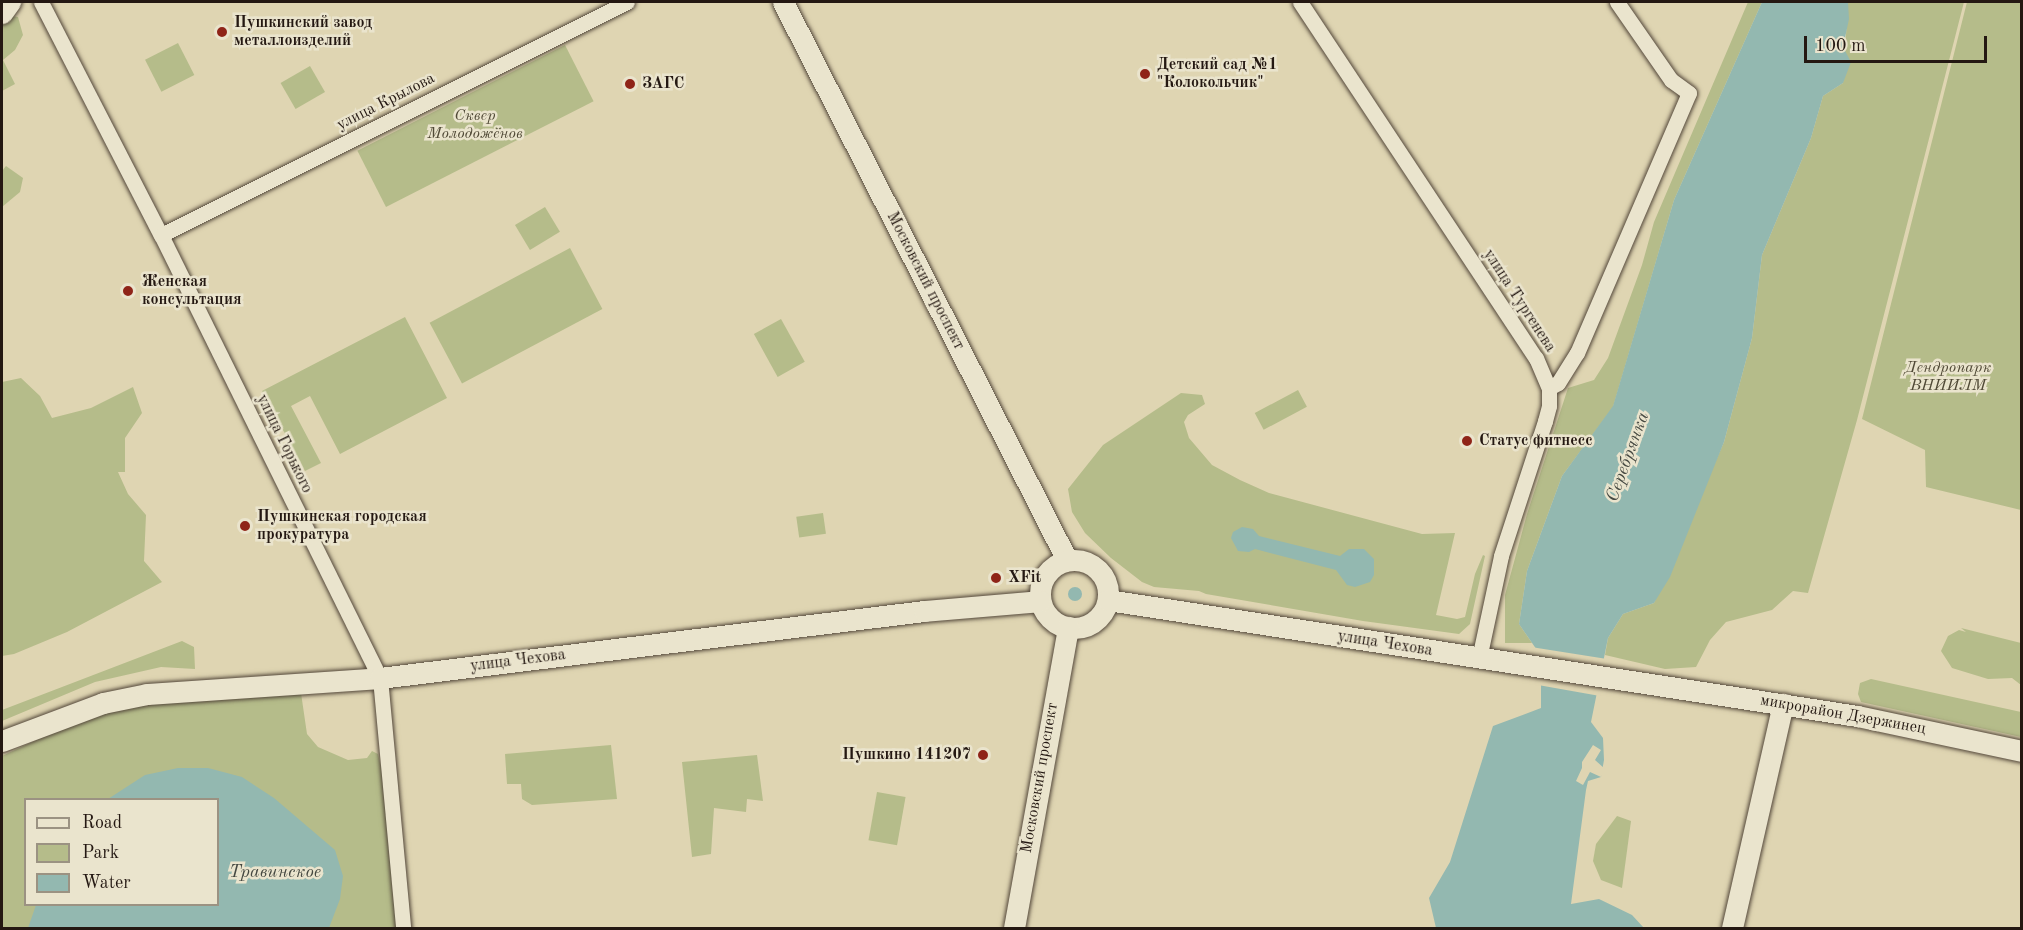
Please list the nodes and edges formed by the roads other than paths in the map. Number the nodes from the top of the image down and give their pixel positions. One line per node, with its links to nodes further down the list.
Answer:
1 (10, 2): 7 (main road)
2 (41, 2): 8 (street, улица Горького)
3 (627, 2): 8 (street, улица Крылова)
4 (783, 2): 10 (main road, Московский проспект)
5 (1299, 2): 9 (street, улица Тургенева)
6 (1617, 2): 9 (street)
7 (2, 13)
8 (161, 235): 15 (street, улица Горького)
9 (1549, 388): 14 (street, улица Тургенева)
10 (1066, 560): 11 (main road); 12 (main road)
11 (1108, 600): 13 (main road); 14 (main road, улица Чехова)
12 (1040, 601): 13 (main road); 15 (main road, улица Чехова)
13 (1068, 627): 21 (main road, Московский проспект)
14 (1479, 659): 16 (main road, улица Чехова)
15 (380, 678): 18 (main road, улица Чехова); 20 (street, улица Горького)
16 (1662, 688): 17 (main road, микрорайон Дзержинец)
17 (1783, 704): 19 (main road, микрорайон Дзержинец); 22 (main road)
18 (2, 741)
19 (2022, 751)
20 (403, 928)
21 (1014, 928)
22 (1732, 928)

